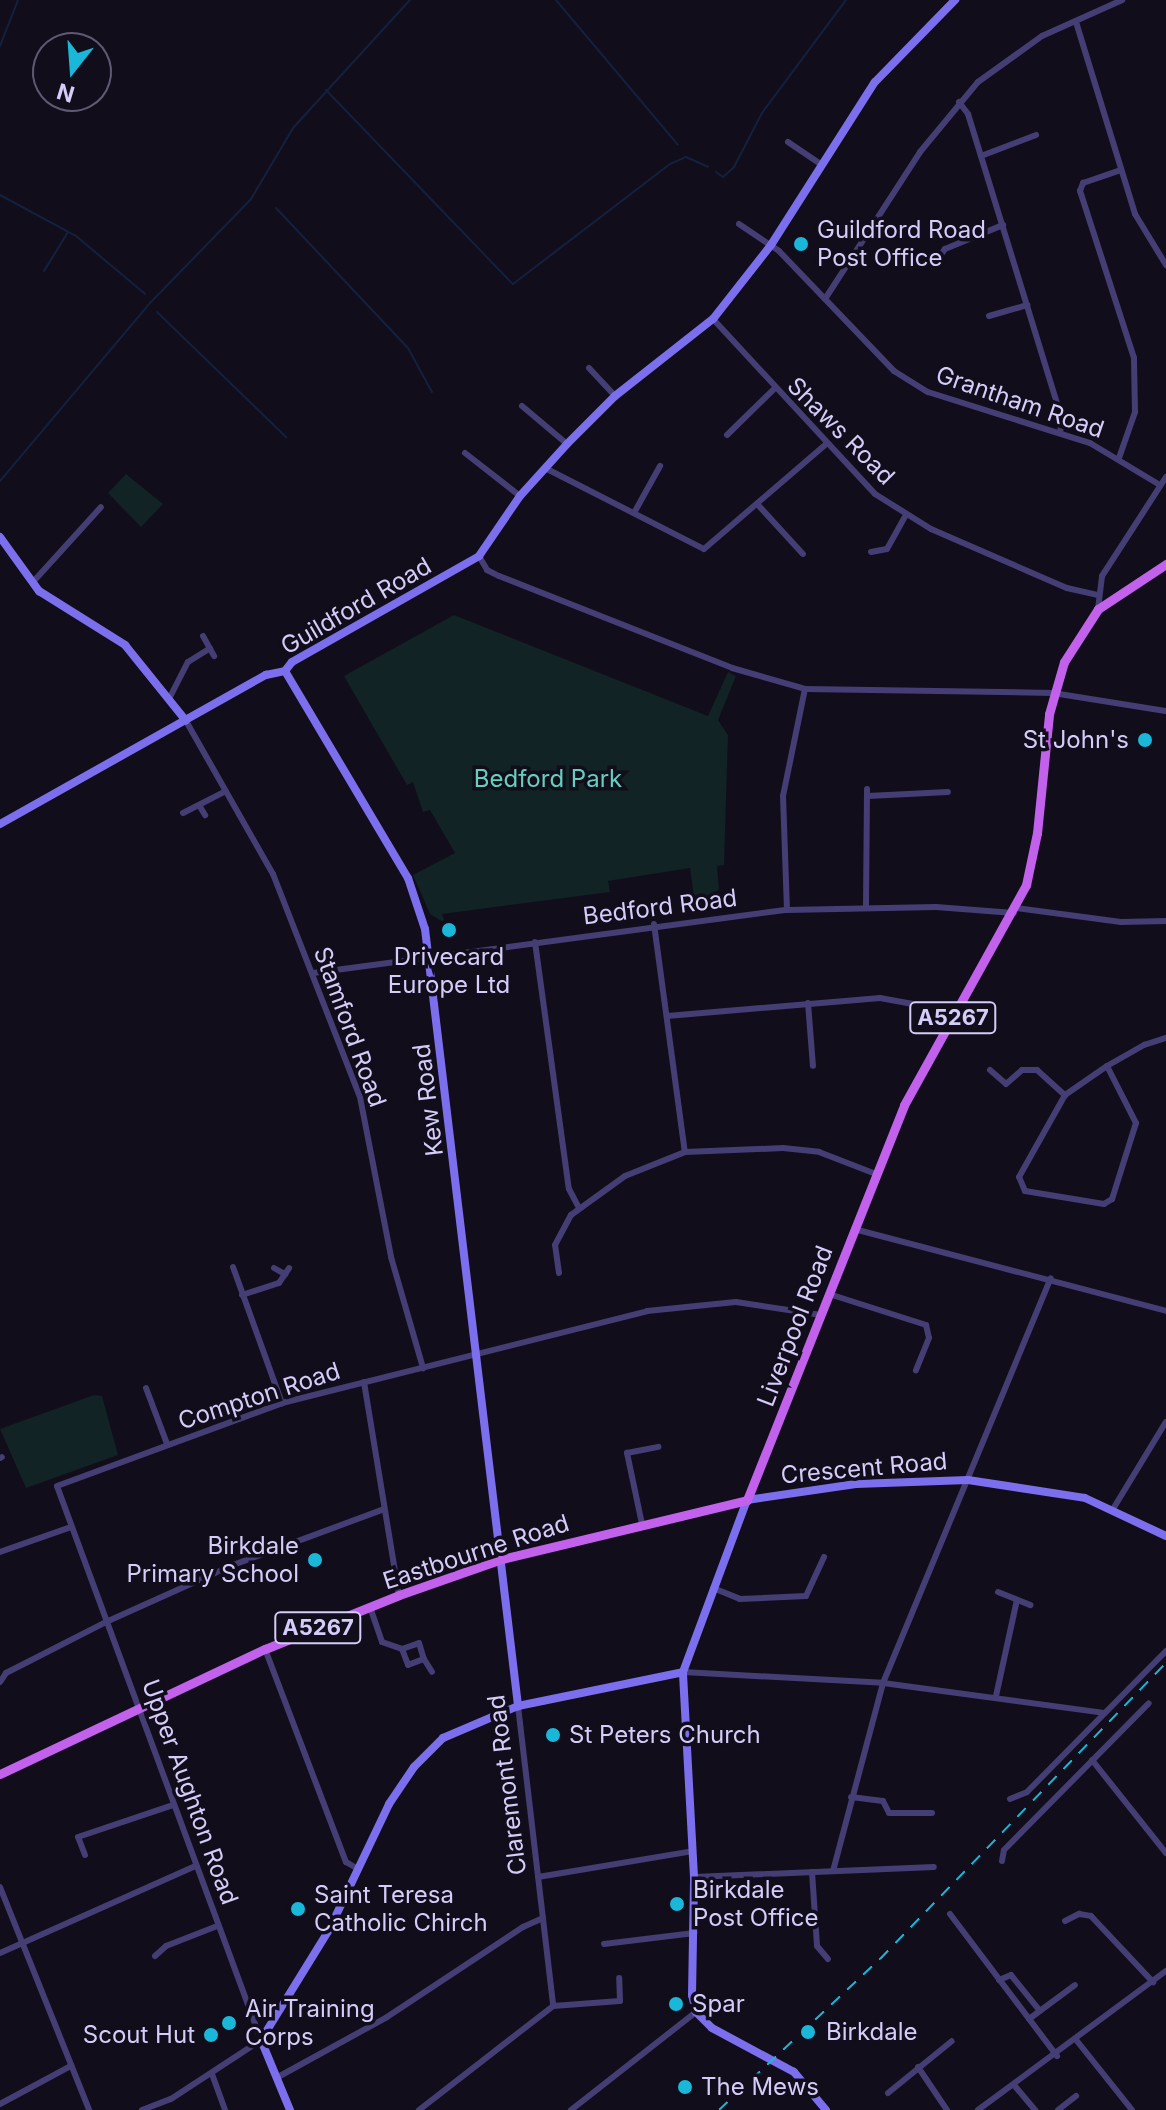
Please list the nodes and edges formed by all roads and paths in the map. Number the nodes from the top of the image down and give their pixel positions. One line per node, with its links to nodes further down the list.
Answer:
1 (955, 0): 8 (main road, Guildford Road)
2 (1122, 0): 3 (street)
3 (1076, 22): 4 (street); 9 (street)
4 (959, 102): 7 (street); 15 (street)
5 (1036, 135): 7 (street)
6 (788, 142): 8 (street)
7 (981, 156): 11 (street)
8 (819, 163): 12 (main road, Guildford Road)
9 (1120, 170): 13 (street); 28 (street)
10 (739, 224): 12 (street)
11 (1003, 225): 14 (street); 16 (street)
12 (771, 245): 15 (street, Grantham Road); 18 (main road, Guildford Road)
13 (1166, 265)
14 (933, 266)
15 (825, 299): 23 (street, Grantham Road)
16 (1027, 305): 17 (street); 23 (street)
17 (989, 316)
18 (713, 319): 20 (street, Shaws Road); 21 (main road, Guildford Road)
19 (589, 368): 21 (street)
20 (774, 389): 24 (street); 26 (street, Shaws Road)
21 (615, 396): 25 (main road, Guildford Road)
22 (522, 406): 25 (street)
23 (1060, 433): 28 (street, Grantham Road)
24 (727, 435)
25 (567, 444): 30 (main road, Guildford Road)
26 (825, 445): 34 (street); 37 (street, Shaws Road)
27 (465, 453): 33 (street)
28 (1119, 458): 32 (street, Grantham Road)
29 (660, 466): 36 (street)
30 (545, 468): 33 (main road, Guildford Road); 36 (street)
31 (1166, 477): 32 (street)
32 (1160, 485): 44 (street)
33 (520, 496): 41 (main road, Guildford Road)
34 (759, 506): 36 (street); 40 (street)
35 (101, 507): 43 (street)
36 (634, 513)
37 (906, 515): 39 (street); 44 (street, Shaws Road)
38 (0, 537): 43 (main road)
39 (871, 552)
40 (803, 554)
41 (479, 556): 49 (main road, Guildford Road); 50 (street)
42 (1166, 564): 45 (main road, Liverpool Road / A5267)
43 (33, 582): 52 (main road)
44 (1098, 595): 45 (street)
45 (1098, 609): 51 (main road, Liverpool Road / A5267)
46 (203, 636): 47 (street)
47 (210, 648): 48 (street); 52 (street)
48 (214, 656)
49 (285, 671): 54 (main road, Guildford Road); 67 (main road, Kew Road)
50 (805, 689): 51 (street); 62 (street)
51 (1053, 693): 53 (street); 63 (main road, Liverpool Road / A5267)
52 (170, 697): 54 (main road)
53 (1166, 711)
54 (186, 721): 56 (street, Stamford Road); 60 (main road, Guildford Road)
55 (943, 781): 61 (street)
56 (226, 791): 57 (street); 68 (street, Stamford Road)
57 (199, 805): 58 (street); 59 (street)
58 (183, 813)
59 (205, 815)
60 (0, 824)
61 (866, 906): 62 (street, Bedford Road); 63 (street, Bedford Road)
62 (787, 910): 65 (street, Bedford Road)
63 (1015, 910): 64 (street, Bedford Road); 70 (main road, Liverpool Road / A5267)
64 (1166, 921)
65 (654, 924): 66 (street, Bedford Road); 71 (street)
66 (535, 942): 67 (street, Bedford Road); 79 (street)
67 (431, 957): 68 (street, Bedford Road); 89 (main road, Kew Road)
68 (313, 973): 90 (street, Stamford Road)
69 (808, 1003): 70 (street); 71 (street); 73 (street)
70 (957, 1012): 78 (main road, Liverpool Road / A5267)
71 (667, 1016): 77 (street)
72 (1166, 1038): 74 (street)
73 (813, 1066)
74 (1107, 1066): 76 (street); 76 (street)
75 (990, 1070): 76 (street)
76 (1065, 1095)
77 (685, 1152): 78 (street); 79 (street)
78 (876, 1174): 80 (main road, Liverpool Road / A5267)
79 (579, 1208): 83 (street)
80 (854, 1229): 84 (street); 85 (main road, Liverpool Road / A5267)
81 (233, 1267): 86 (street)
82 (274, 1268): 86 (street)
83 (559, 1273)
84 (1051, 1278): 87 (street); 98 (street)
85 (829, 1294): 88 (main road, Liverpool Road / A5267); 91 (street)
86 (242, 1295): 94 (street)
87 (1166, 1311)
88 (821, 1315): 89 (street, Compton Road); 100 (main road, Liverpool Road / A5267)
89 (477, 1355): 90 (street, Compton Road); 108 (main road, Kew Road)
90 (423, 1368): 92 (street, Compton Road)
91 (916, 1370)
92 (364, 1382): 94 (street, Compton Road); 101 (street)
93 (146, 1388): 96 (street)
94 (282, 1403): 96 (street, Compton Road)
95 (1166, 1422): 102 (street)
96 (167, 1444): 99 (street, Compton Road)
97 (658, 1447): 103 (street)
98 (968, 1480): 100 (main road, Crescent Road); 102 (main road, Crescent Road); 125 (street)
99 (57, 1486): 104 (street, Upper Aughton Road)
100 (747, 1500): 103 (main road, Eastbourne Road / A5267); 109 (main road, Liverpool Road)
101 (384, 1509): 111 (street); 115 (street)
102 (1113, 1509): 105 (main road, Crescent Road)
103 (642, 1524): 108 (main road, Eastbourne Road / A5267)
104 (71, 1527): 106 (street); 115 (street, Upper Aughton Road)
105 (1166, 1536)
106 (0, 1552)
107 (824, 1557): 109 (street)
108 (502, 1559): 111 (main road, Eastbourne Road / A5267); 128 (main road, Claremont Road)
109 (713, 1588): 122 (main road, Liverpool Road)
110 (998, 1592): 112 (street)
111 (399, 1595): 114 (main road, Eastbourne Road / A5267)
112 (1017, 1600): 113 (street); 126 (street)
113 (1031, 1605)
114 (370, 1607): 116 (main road, Eastbourne Road / A5267); 117 (street)
115 (106, 1622): 123 (street); 129 (street, Upper Aughton Road)
116 (265, 1649): 129 (main road, Eastbourne Road / A5267); 143 (street)
117 (402, 1649): 119 (street); 119 (street)
118 (1166, 1651): 130 (street)
119 (424, 1659): 121 (street)
120 (0, 1667): 123 (street)
121 (432, 1672)
122 (683, 1672): 125 (street); 128 (main road); 137 (main road, Liverpool Road)
123 (6, 1673): 124 (street)
124 (0, 1682)
125 (883, 1683): 126 (street); 133 (street)
126 (996, 1696): 130 (street)
127 (1149, 1703): 131 (street)
128 (518, 1706): 143 (main road); 146 (street, Claremont Road)
129 (138, 1707): 132 (main road, A5267); 135 (street, Upper Aughton Road)
130 (1104, 1713): 134 (street)
131 (1092, 1760): 138 (street); 140 (street)
132 (0, 1774)
133 (851, 1797): 136 (street); 144 (street)
134 (1010, 1799)
135 (173, 1805): 139 (street); 141 (street, Upper Aughton Road)
136 (932, 1813)
137 (693, 1851): 146 (street); 147 (main road, Liverpool Road)
138 (1166, 1853)
139 (85, 1855)
140 (1002, 1861)
141 (195, 1866): 152 (street, Upper Aughton Road); 154 (street)
142 (934, 1867): 144 (street)
143 (358, 1869): 168 (main road)
144 (833, 1871): 145 (street)
145 (812, 1872): 147 (street); 158 (street)
146 (538, 1877): 150 (street, Claremont Road)
147 (694, 1877): 153 (main road, Liverpool Road)
148 (0, 1887): 154 (street)
149 (950, 1914): 161 (street)
150 (543, 1918): 164 (street, Claremont Road); 175 (street)
151 (1065, 1921): 162 (street)
152 (217, 1926): 157 (street); 168 (street, Upper Aughton Road)
153 (694, 1933): 155 (street); 166 (main road, Liverpool Road)
154 (23, 1943): 156 (street); 172 (street)
155 (604, 1944)
156 (0, 1953)
157 (155, 1956)
158 (828, 1959)
159 (1166, 1972): 162 (street)
160 (619, 1978): 164 (street)
161 (999, 1980): 165 (street); 167 (street)
162 (1153, 1982): 170 (street)
163 (1075, 1985): 165 (street)
164 (553, 2006): 184 (street)
165 (1040, 2011): 167 (street)
166 (696, 2012): 185 (street); 186 (main road)
167 (1029, 2019): 171 (street)
168 (261, 2040): 174 (street); 175 (main road, Upper Aughton Road)
169 (952, 2041): 173 (street)
170 (1077, 2041): 171 (street); 191 (street)
171 (1057, 2056): 176 (street)
172 (71, 2066): 179 (street); 180 (street)
173 (918, 2067): 177 (street); 187 (street)
174 (212, 2074): 181 (street); 182 (street)
175 (278, 2077): 183 (main road, Upper Aughton Road)
176 (1014, 2085): 188 (street); 189 (street)
177 (888, 2093)
178 (1076, 2096): 190 (street)
179 (0, 2104)
180 (89, 2110)
181 (142, 2110)
182 (225, 2110)
183 (290, 2110)
184 (419, 2110)
185 (571, 2110)
186 (826, 2110)
187 (947, 2110)
188 (978, 2110)
189 (1035, 2110)
190 (1058, 2110)
191 (1132, 2110)

